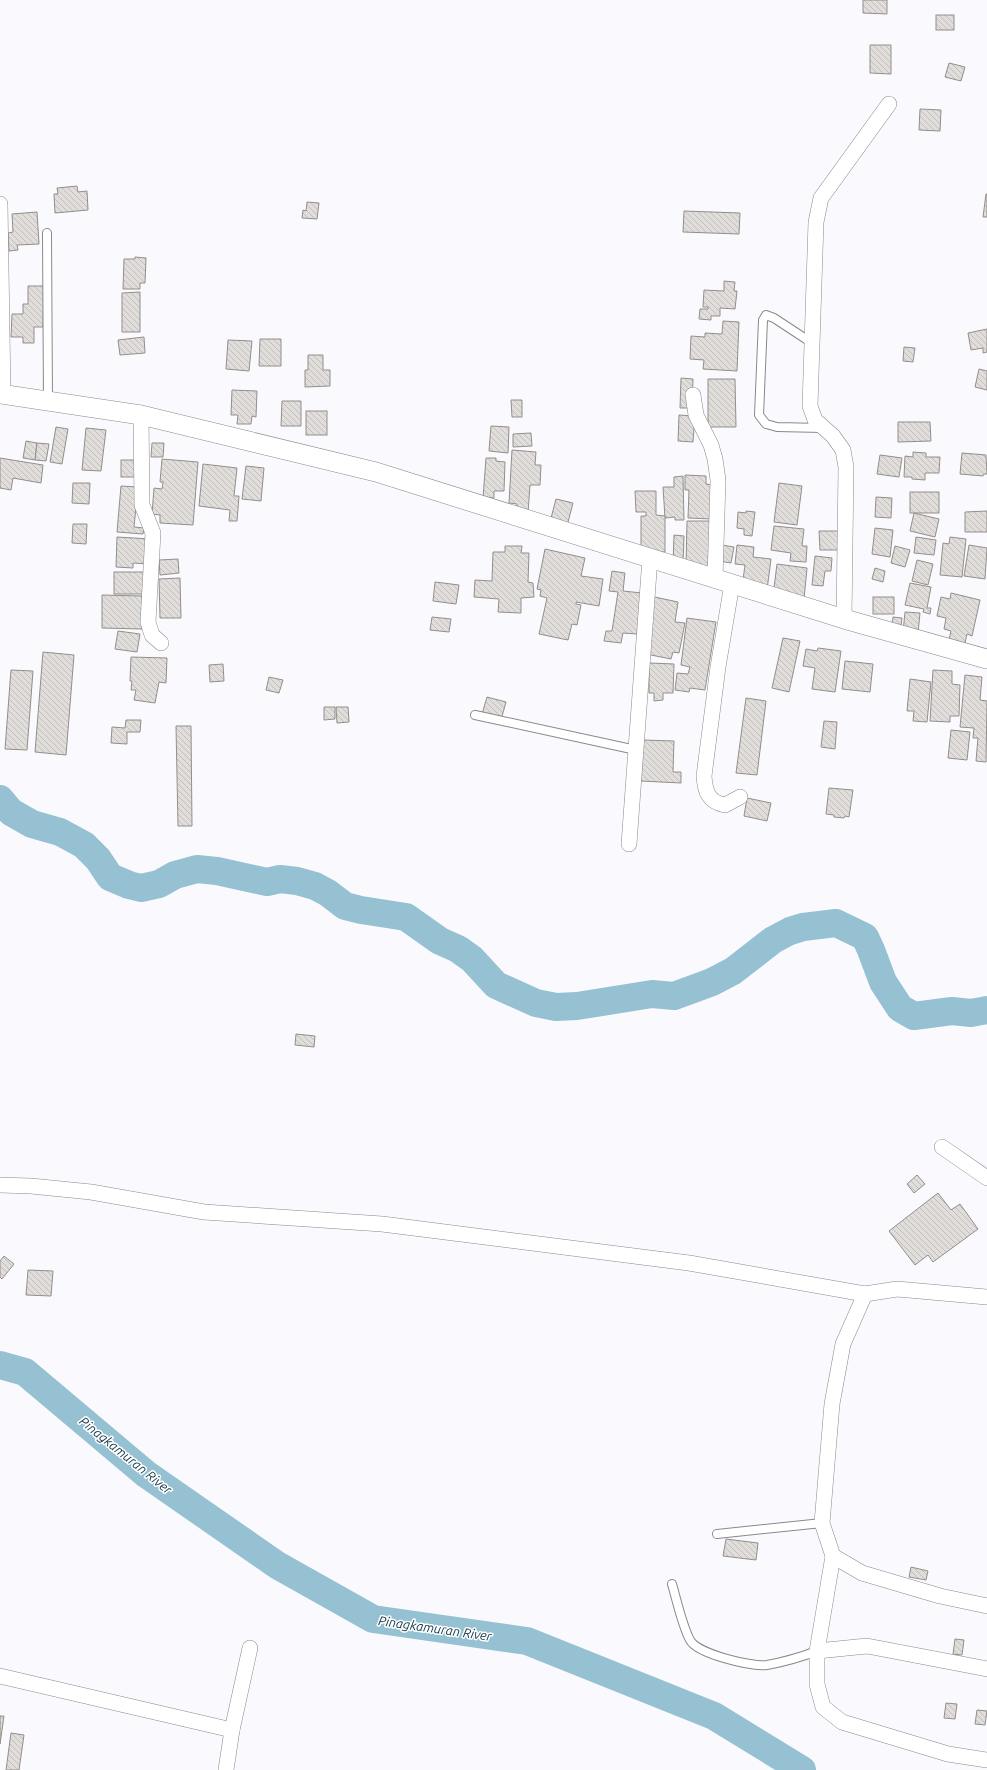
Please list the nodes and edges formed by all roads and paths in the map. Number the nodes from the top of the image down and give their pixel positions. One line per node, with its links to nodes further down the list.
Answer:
1 (889, 104): 4 (street)
2 (0, 204): 5 (street)
3 (48, 233): 7 (lane)
4 (812, 343): 9 (street); 9 (lane)
5 (2, 394): 7 (street)
6 (693, 395): 11 (street)
7 (48, 402): 8 (street)
8 (141, 415): 10 (street); 13 (street)
9 (825, 428): 12 (street)
10 (650, 558): 11 (street); 16 (street)
11 (724, 582): 12 (street); 17 (street)
12 (844, 619): 14 (street)
13 (161, 644)
14 (987, 659)
15 (475, 715): 16 (lane)
16 (636, 750): 18 (street)
17 (740, 797)
18 (629, 844)
19 (942, 1147): 20 (street)
20 (987, 1178)
21 (0, 1185): 22 (street)
22 (865, 1294): 23 (street); 24 (street)
23 (987, 1297)
24 (822, 1523): 25 (lane); 26 (street)
25 (717, 1534)
26 (833, 1556): 28 (street); 30 (street)
27 (672, 1584): 30 (lane)
28 (987, 1606)
29 (250, 1648): 33 (street)
30 (817, 1651): 31 (street); 34 (street)
31 (987, 1669)
32 (0, 1676): 33 (street)
33 (232, 1730): 35 (street)
34 (987, 1760)
35 (226, 1770)

